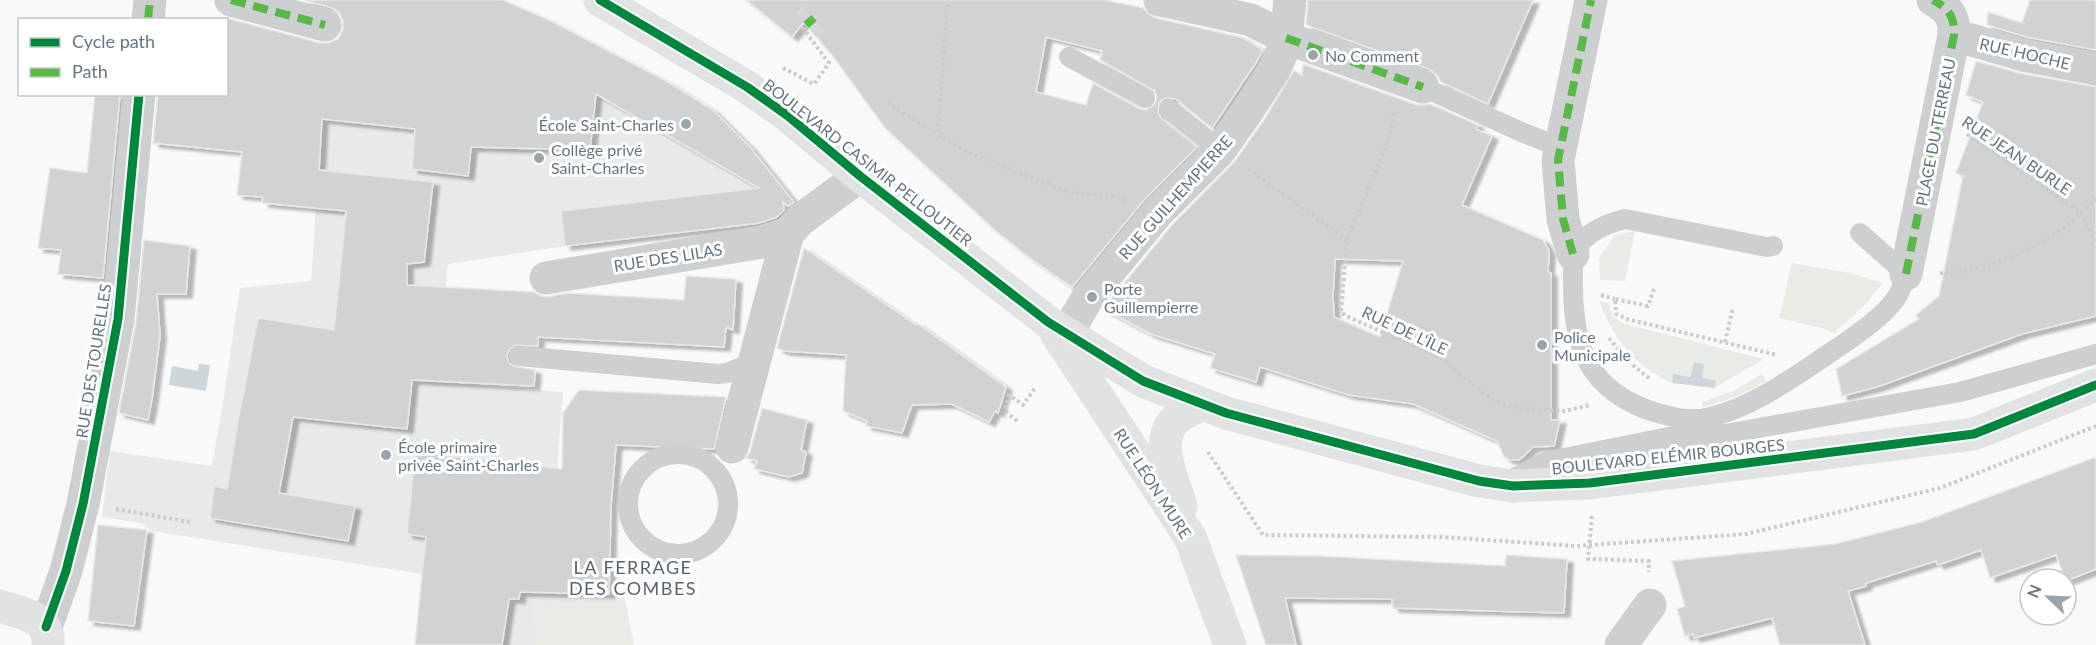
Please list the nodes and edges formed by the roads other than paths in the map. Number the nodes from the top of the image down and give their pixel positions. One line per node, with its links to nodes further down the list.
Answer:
1 (150, 0): 8 (street)
2 (231, 0): 9 (street)
3 (600, 0): 20 (street, BOULEVARD CASIMIR PELLOUTIER)
4 (1160, 0): 11 (street)
5 (1290, 0): 11 (street, RUE GUILHEMPIERRE)
6 (1591, 0): 18 (street)
7 (1933, 0): 10 (street, PLACE DU TERREAU)
8 (148, 18)
9 (325, 25)
10 (1954, 35): 13 (street, RUE HOCHE); 25 (street, PLACE DU TERREAU)
11 (1286, 38): 14 (street); 19 (street, RUE GUILHEMPIERRE)
12 (1069, 57): 16 (lane)
13 (2096, 69)
14 (1412, 82): 18 (lane)
15 (140, 96): 42 (street, RUE DES TOURELLES)
16 (1145, 98)
17 (1169, 109): 19 (lane)
18 (1559, 147): 24 (street)
19 (1220, 150): 27 (street, RUE GUILHEMPIERRE)
20 (860, 177): 21 (street, BOULEVARD CASIMIR PELLOUTIER); 27 (street, BOULEVARD CASIMIR PELLOUTIER)
21 (788, 233): 26 (street, RUE DES LILAS); 30 (street)
22 (1860, 233): 25 (lane)
23 (1773, 246): 24 (lane)
24 (1573, 254): 35 (lane)
25 (1906, 274): 35 (lane)
26 (546, 278)
27 (1057, 329): 31 (street, BOULEVARD ELÉMIR BOURGES); 32 (street)
28 (2096, 354): 35 (lane)
29 (519, 356): 30 (lane)
30 (754, 362): 36 (street)
31 (1143, 381): 32 (street); 34 (street, BOULEVARD ELÉMIR BOURGES)
32 (1089, 383): 39 (street, RUE LÉON MURE)
33 (2096, 385): 38 (street, BOULEVARD ELÉMIR BOURGES)
34 (1201, 405): 38 (street, BOULEVARD ELÉMIR BOURGES); 39 (street)
35 (1703, 431): 38 (street)
36 (732, 447): 37 (lane)
37 (723, 481): 37 (lane)
38 (1513, 486)
39 (1190, 537): 43 (street, RUE LÉON MURE)
40 (1650, 605): 44 (street)
41 (0, 606): 42 (street)
42 (47, 636)
43 (1230, 645)
44 (1621, 645)

